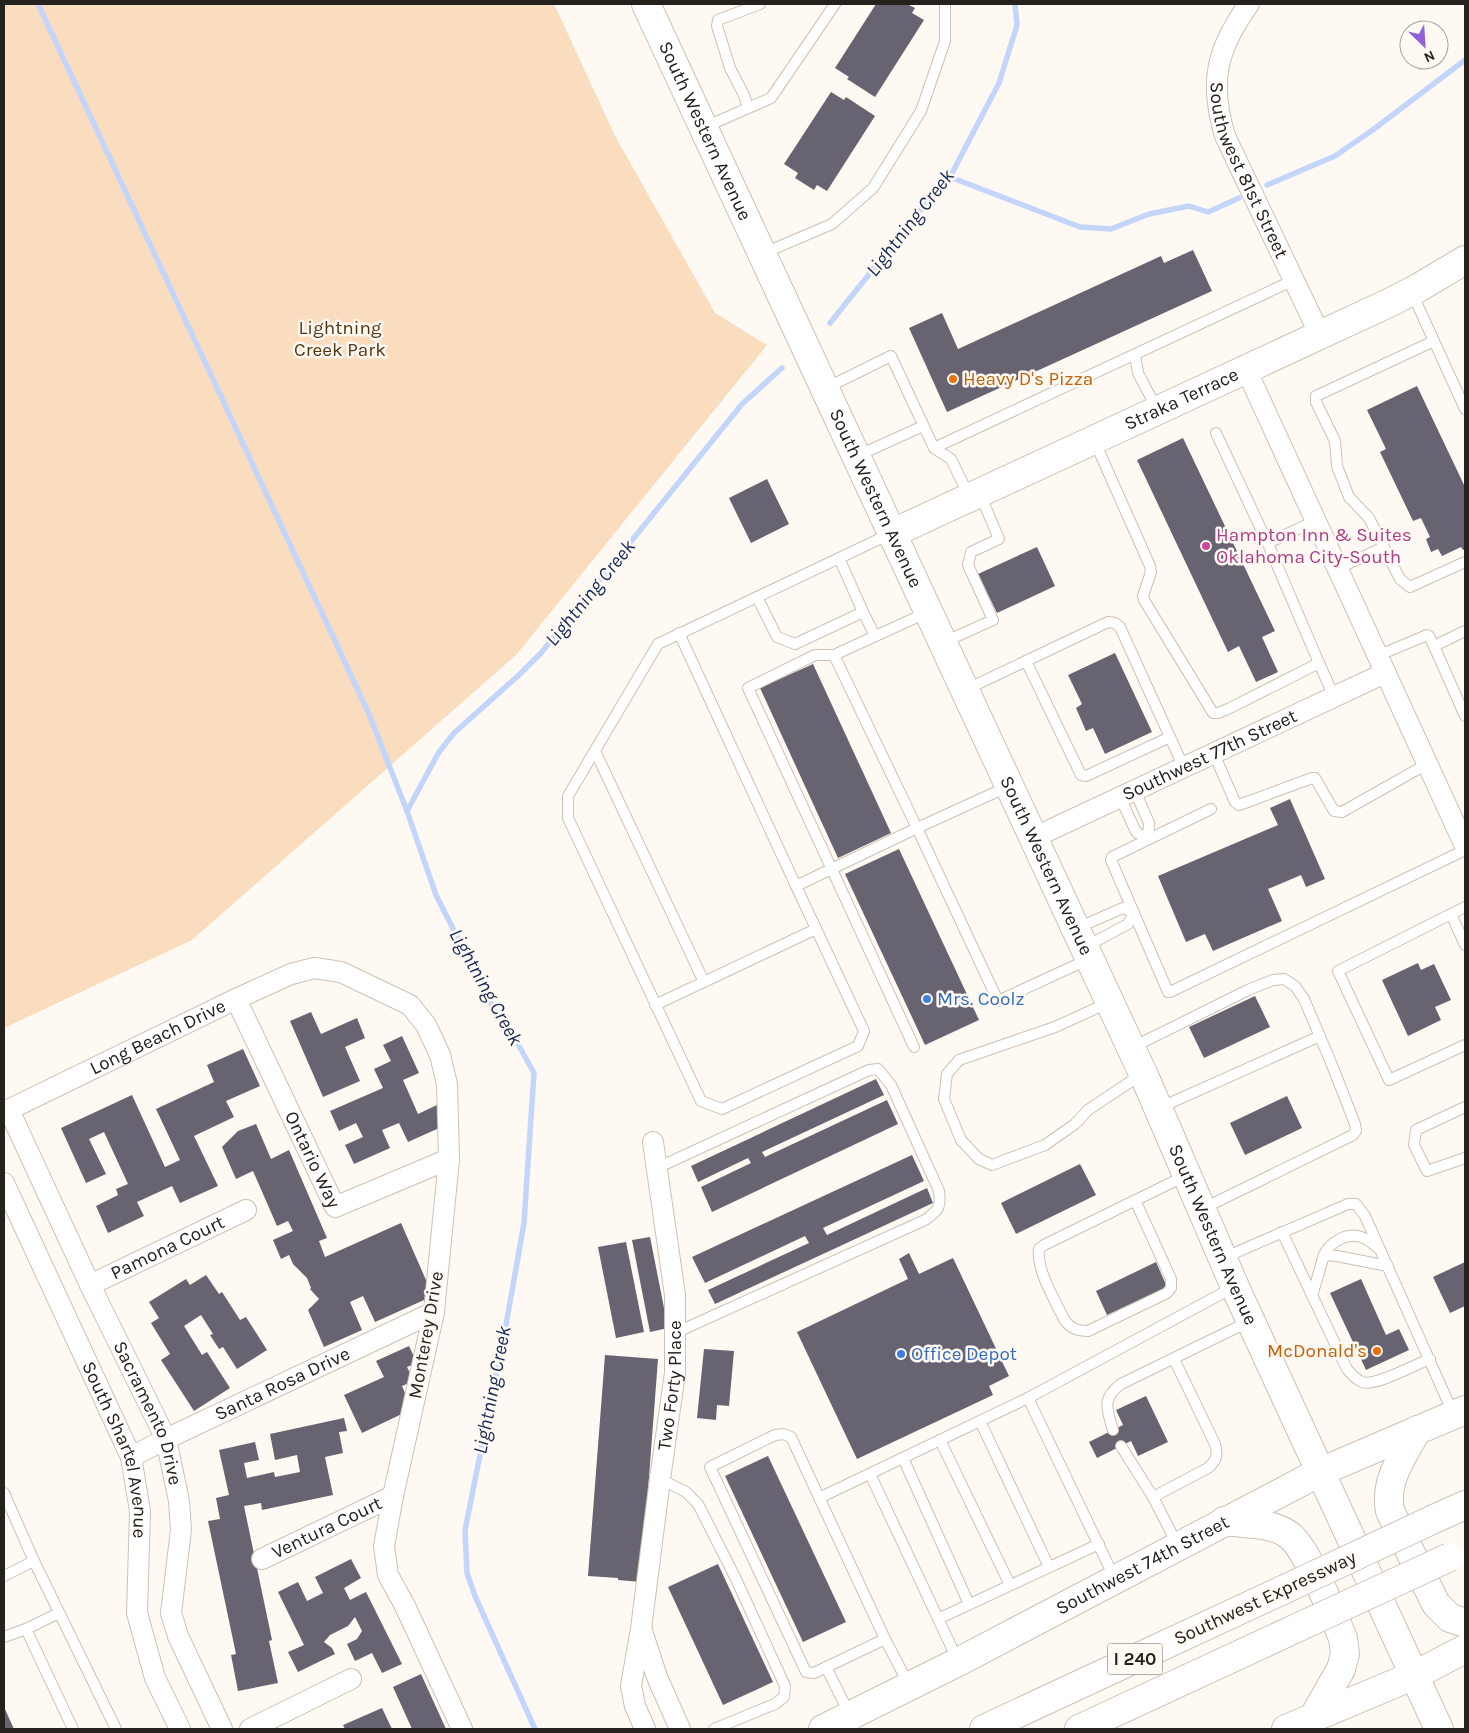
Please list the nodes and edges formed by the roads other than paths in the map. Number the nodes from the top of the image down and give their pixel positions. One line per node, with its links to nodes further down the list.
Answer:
1 (646, 4): 7 (main road, South Western Avenue)
2 (760, 4): 6 (lane)
3 (836, 4): 6 (lane)
4 (945, 4): 8 (lane)
5 (1249, 4): 10 (street, Southwest 81st Street)
6 (748, 108): 7 (lane)
7 (704, 128): 8 (main road, South Western Avenue)
8 (763, 253): 16 (main road, South Western Avenue)
9 (1465, 260): 11 (main road, Straka Terrace)
10 (1294, 280): 12 (street, Southwest 81st Street); 14 (lane)
11 (1411, 292): 12 (main road, Straka Terrace); 13 (lane)
12 (1320, 335): 15 (main road, Straka Terrace)
13 (1434, 341): 17 (lane); 28 (lane)
14 (1135, 355): 18 (lane); 22 (lane)
15 (1246, 369): 18 (main road, Straka Terrace); 25 (street)
16 (825, 388): 19 (lane); 23 (main road, South Western Avenue)
17 (1465, 408)
18 (1157, 410): 21 (main road, Straka Terrace)
19 (923, 426): 22 (lane); 23 (lane)
20 (1216, 433): 27 (lane)
21 (1094, 439): 24 (main road, Straka Terrace); 42 (lane)
22 (934, 448): 24 (lane)
23 (857, 456): 26 (main road, South Western Avenue)
24 (974, 495): 26 (main road, Straka Terrace); 38 (lane)
25 (1315, 521): 27 (lane); 31 (street)
26 (893, 533): 29 (lane); 33 (main road, South Western Avenue)
27 (1268, 543): 42 (lane)
28 (1384, 547): 30 (lane); 31 (lane)
29 (839, 558): 32 (lane); 34 (lane)
30 (1465, 562)
31 (1337, 569): 43 (street)
32 (757, 597): 34 (lane); 36 (lane)
33 (929, 611): 37 (lane); 38 (main road, South Western Avenue)
34 (863, 612): 37 (lane)
35 (1465, 631): 39 (lane)
36 (679, 633): 48 (lane); 60 (lane)
37 (875, 636): 40 (lane)
38 (943, 642): 44 (main road, South Western Avenue)
39 (1434, 646): 43 (lane); 46 (lane)
40 (834, 655): 55 (lane); 59 (lane)
41 (1026, 661): 44 (lane); 47 (lane); 47 (lane)
42 (1318, 663): 45 (lane)
43 (1381, 665): 45 (street, Southwest 77th Street); 50 (street)
44 (965, 690): 52 (main road, South Western Avenue)
45 (1334, 697): 49 (street, Southwest 77th Street)
46 (1465, 716)
47 (1170, 737): 51 (lane)
48 (595, 751): 68 (lane); 71 (lane)
49 (1214, 754): 50 (lane); 51 (street, Southwest 77th Street)
50 (1428, 764): 58 (street)
51 (1184, 768): 53 (street, Southwest 77th Street)
52 (1009, 786): 55 (lane); 56 (main road, South Western Avenue)
53 (1128, 794): 56 (street, Southwest 77th Street); 57 (lane); 57 (lane)
54 (1211, 809): 57 (lane)
55 (917, 828): 59 (lane); 65 (lane)
56 (1033, 838): 65 (main road, South Western Avenue)
57 (1148, 839): 62 (lane)
58 (1465, 848): 62 (lane)
59 (832, 869): 60 (lane); 74 (lane)
60 (796, 886): 64 (lane)
61 (1465, 907): 63 (lane)
62 (1134, 913): 65 (lane); 65 (lane)
63 (1451, 914): 66 (lane); 73 (lane)
64 (816, 929): 68 (lane); 71 (lane)
65 (1083, 945): 70 (main road, South Western Avenue)
66 (1465, 945)
67 (314, 968): 69 (street, Long Beach Drive); 82 (street, Monterey Drive)
68 (704, 982): 71 (lane)
69 (236, 1000): 79 (street, Long Beach Drive); 82 (street, Ontario Way)
70 (1110, 1002): 75 (main road, South Western Avenue); 76 (lane)
71 (655, 1005)
72 (1320, 1036): 75 (lane); 78 (lane); 87 (lane)
73 (1465, 1045)
74 (914, 1047)
75 (1131, 1048): 76 (main road, South Western Avenue)
76 (1143, 1074): 78 (main road, South Western Avenue)
77 (1465, 1107): 81 (lane)
78 (1158, 1108): 84 (main road, South Western Avenue)
79 (6, 1111): 94 (street, Sacramento Drive)
80 (653, 1142): 83 (street, Two Forty Place)
81 (1465, 1158)
82 (449, 1159): 97 (street, Monterey Drive)
83 (657, 1168): 99 (street, Two Forty Place); 99 (lane)
84 (1186, 1175): 86 (lane); 87 (main road, South Western Avenue)
85 (4, 1183): 110 (street, South Shartel Avenue)
86 (1135, 1200): 86 (lane)
87 (1201, 1209): 92 (main road, South Western Avenue)
88 (246, 1210): 94 (street, Pamona Court)
89 (1282, 1232): 90 (lane); 92 (lane); 96 (lane)
90 (1381, 1251): 91 (lane); 93 (lane)
91 (1324, 1255): 93 (lane); 96 (lane)
92 (1222, 1258): 95 (main road, South Western Avenue)
93 (1388, 1266): 100 (lane)
94 (90, 1285): 107 (street, Sacramento Drive)
95 (1234, 1287): 98 (main road, South Western Avenue); 102 (lane)
96 (1312, 1296): 100 (lane)
97 (434, 1312): 107 (street, Santa Rosa Drive); 116 (street, Monterey Drive)
98 (1250, 1321): 101 (lane); 112 (main road, South Western Avenue)
99 (675, 1333): 114 (street, Two Forty Place)
100 (1430, 1358): 103 (lane)
101 (1174, 1359): 105 (lane); 117 (lane)
102 (1028, 1398): 104 (lane); 121 (lane)
103 (1459, 1412): 106 (main road, Southwest 74th Street)
104 (980, 1421): 108 (lane); 126 (lane)
105 (1114, 1430)
106 (1417, 1430): 112 (main road, Southwest 74th Street); 133 (main road)
107 (166, 1439): 110 (street, Santa Rosa Drive); 149 (street, Sacramento Drive)
108 (940, 1440): 111 (lane); 129 (lane)
109 (1121, 1446): 117 (lane)
110 (131, 1458): 148 (street, South Shartel Avenue)
111 (903, 1458): 113 (lane); 130 (lane)
112 (1320, 1472): 120 (main road, Southwest 74th Street); 141 (main road, South Western Avenue)
113 (870, 1474): 118 (lane); 132 (lane)
114 (660, 1479): 135 (street, Two Forty Place); 154 (lane)
115 (4, 1493): 125 (lane)
116 (393, 1496): 124 (street, Ventura Court); 151 (street, Monterey Drive)
117 (1152, 1497): 122 (lane)
118 (819, 1498): 137 (lane); 140 (lane)
119 (1465, 1505): 156 (main road, Southwest Expressway / I 240, bridge)
120 (1224, 1521): 122 (main road, Southwest 74th Street); 144 (main road)
121 (1099, 1544): 126 (lane); 128 (lane)
122 (1178, 1547): 128 (main road, Southwest 74th Street)
123 (1458, 1553): 157 (main road, I 240, bridge)
124 (262, 1559)
125 (34, 1562): 127 (lane); 131 (lane)
126 (1049, 1567): 129 (lane)
127 (4, 1576)
128 (1115, 1580): 139 (main road, Southwest 74th Street)
129 (1010, 1585): 130 (lane)
130 (969, 1604): 132 (lane)
131 (59, 1613): 134 (lane); 147 (lane)
132 (938, 1619): 139 (lane)
133 (1465, 1623)
134 (26, 1629): 136 (lane); 146 (lane)
135 (642, 1629): 152 (street, Two Forty Place); 153 (street, Two Forty Place)
136 (4, 1637)
137 (885, 1639): 140 (lane); 143 (lane)
138 (1465, 1649): 141 (main road)
139 (958, 1662): 143 (main road, Southwest 74th Street)
140 (826, 1667): 145 (lane)
141 (1415, 1675): 144 (main road); 159 (main road, South Western Avenue)
142 (351, 1679): 150 (street)
143 (909, 1686): 145 (main road, Southwest 74th Street)
144 (1313, 1718): 158 (main road)
145 (843, 1723): 155 (main road, Southwest 74th Street)
146 (73, 1729)
147 (116, 1729)
148 (180, 1729)
149 (222, 1729)
150 (250, 1729)
151 (462, 1729)
152 (645, 1729)
153 (680, 1729)
154 (714, 1729)
155 (823, 1729)
156 (984, 1729)
157 (1079, 1729)
158 (1287, 1729)
159 (1439, 1729)

